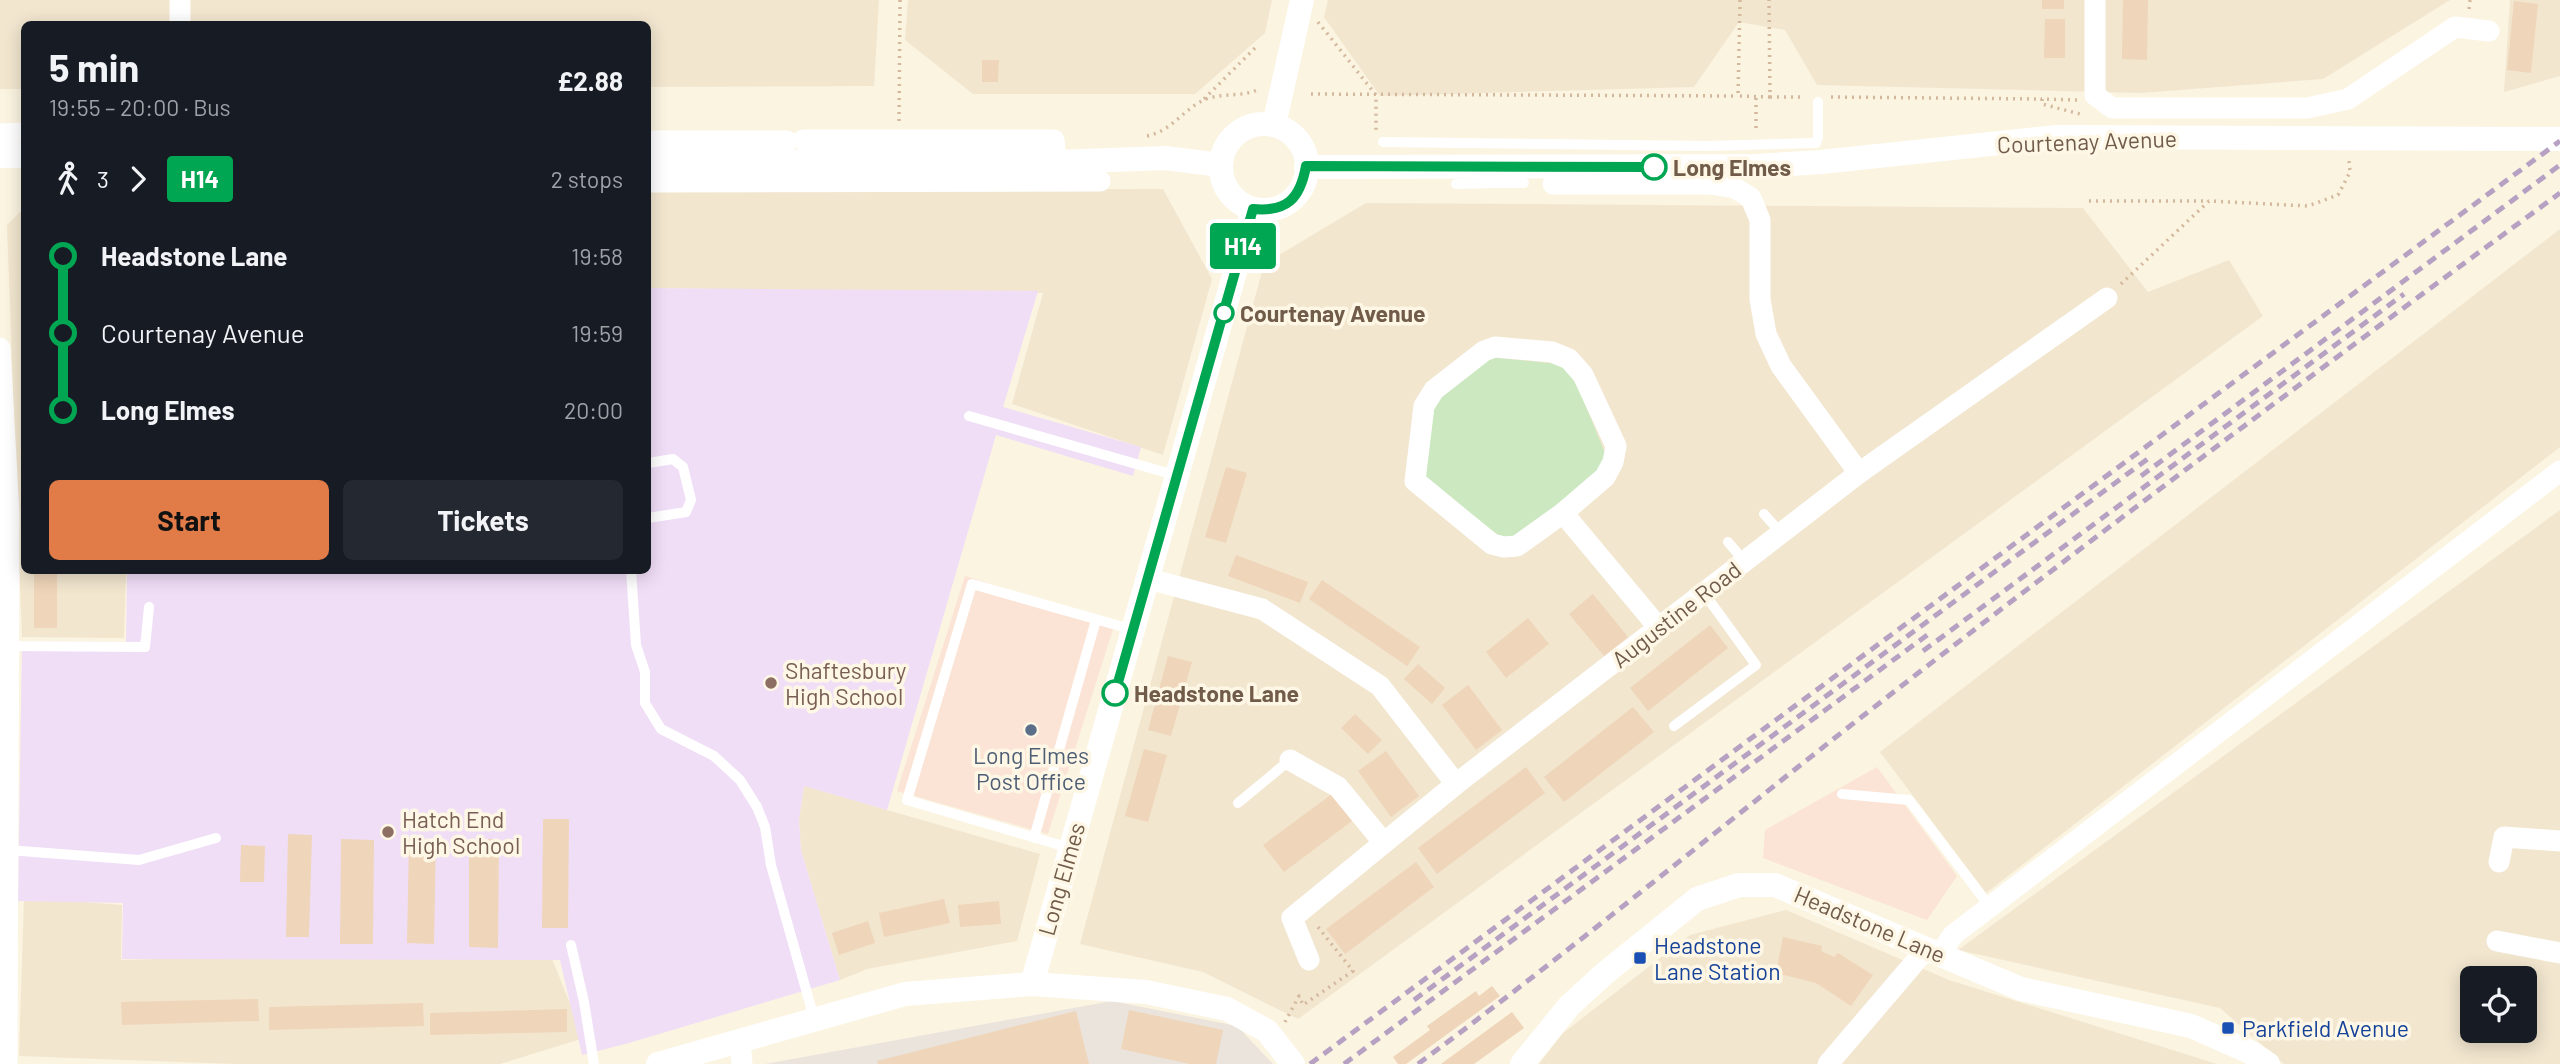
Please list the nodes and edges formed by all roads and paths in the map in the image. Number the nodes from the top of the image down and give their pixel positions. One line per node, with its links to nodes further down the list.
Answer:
1 (180, 0): 7 (street)
2 (900, 0): 26 (path)
3 (1740, 0): 13 (path)
4 (1769, 0): 14 (path)
5 (2095, 0): 18 (street)
6 (1300, 7): 12 (path); 20 (street)
7 (180, 21)
8 (2489, 31): 18 (street)
9 (1256, 46): 17 (path)
10 (1259, 89): 17 (path)
11 (1311, 94): 12 (path)
12 (1376, 94): 13 (path); 24 (path)
13 (1738, 96): 14 (path)
14 (1770, 97): 15 (path)
15 (1818, 99): 16 (path); 38 (lane)
16 (2042, 99): 18 (path); 19 (path)
17 (1203, 101): 23 (path)
18 (2108, 105)
19 (2082, 115)
20 (1274, 125): 36 (street); 37 (street)
21 (0, 134): 22 (street)
22 (21, 134)
23 (1142, 137)
24 (1380, 139): 35 (lane)
25 (2560, 139): 28 (street, Courtenay Avenue)
26 (899, 140): 30 (street); 39 (street)
27 (651, 141): 29 (street)
28 (2345, 148): 38 (street, Courtenay Avenue); 45 (path)
29 (759, 151): 33 (street); 34 (street)
30 (833, 151): 33 (street); 39 (street)
31 (0, 156): 32 (street)
32 (21, 156)
33 (792, 156): 39 (street); 41 (street)
34 (651, 161)
35 (1455, 164): 37 (street, Courtenay Avenue); 38 (lane); 40 (street, Courtenay Avenue)
36 (1221, 165): 39 (street); 46 (street)
37 (1306, 166): 46 (street)
38 (1708, 166): 40 (street, Courtenay Avenue); 51 (street)
39 (1057, 171): 42 (street)
40 (1497, 175): 43 (lane)
41 (651, 180)
42 (1100, 181)
43 (1524, 183)
44 (2089, 201): 45 (path)
45 (2209, 201): 47 (path)
46 (1253, 209): 52 (street, Long Elmes)
47 (2107, 298): 51 (street, Augustine Road)
48 (0, 348): 56 (street)
49 (969, 416): 52 (lane)
50 (651, 463): 57 (lane)
51 (1859, 473): 58 (street, Augustine Road)
52 (1178, 476): 62 (street, Long Elmes)
53 (2557, 479): 82 (street)
54 (1563, 513): 54 (street); 66 (street)
55 (1764, 514): 58 (lane)
56 (4, 515): 68 (street)
57 (651, 518)
58 (1782, 533): 60 (street, Augustine Road)
59 (1728, 542): 60 (lane)
60 (1745, 562): 63 (street, Augustine Road)
61 (631, 574): 90 (lane)
62 (1149, 579): 67 (street, Long Elmes); 72 (street)
63 (1704, 593): 66 (street, Augustine Road); 69 (lane)
64 (149, 607): 68 (lane)
65 (1096, 620): 67 (lane); 76 (lane); 76 (lane)
66 (1659, 628): 72 (street, Augustine Road)
67 (1134, 630): 79 (street, Long Elmes)
68 (8, 646): 71 (street)
69 (1674, 726)
70 (1290, 760): 74 (lane); 78 (street)
71 (3, 767): 80 (street)
72 (1456, 784): 78 (street, Augustine Road)
73 (1842, 794): 82 (lane)
74 (1237, 803)
75 (216, 838): 80 (lane)
76 (1034, 838): 79 (lane)
77 (2560, 842): 81 (street)
78 (1384, 843): 87 (street, Augustine Road)
79 (1070, 848): 88 (street, Long Elmes)
80 (8, 850): 93 (street)
81 (2500, 862)
82 (1990, 907): 85 (street)
83 (2497, 941): 86 (street)
84 (571, 945): 94 (lane)
85 (1933, 951): 96 (street, Headstone Lane); 97 (street); 98 (street, Headstone Lane)
86 (2560, 953)
87 (1309, 960)
88 (1032, 984): 90 (street); 91 (street)
89 (1295, 1003): 91 (path)
90 (814, 1018): 92 (street)
91 (1285, 1046)
92 (741, 1053): 95 (street)
93 (7, 1064)
94 (594, 1064)
95 (658, 1064)
96 (1522, 1064)
97 (1828, 1064)
98 (2268, 1064)

